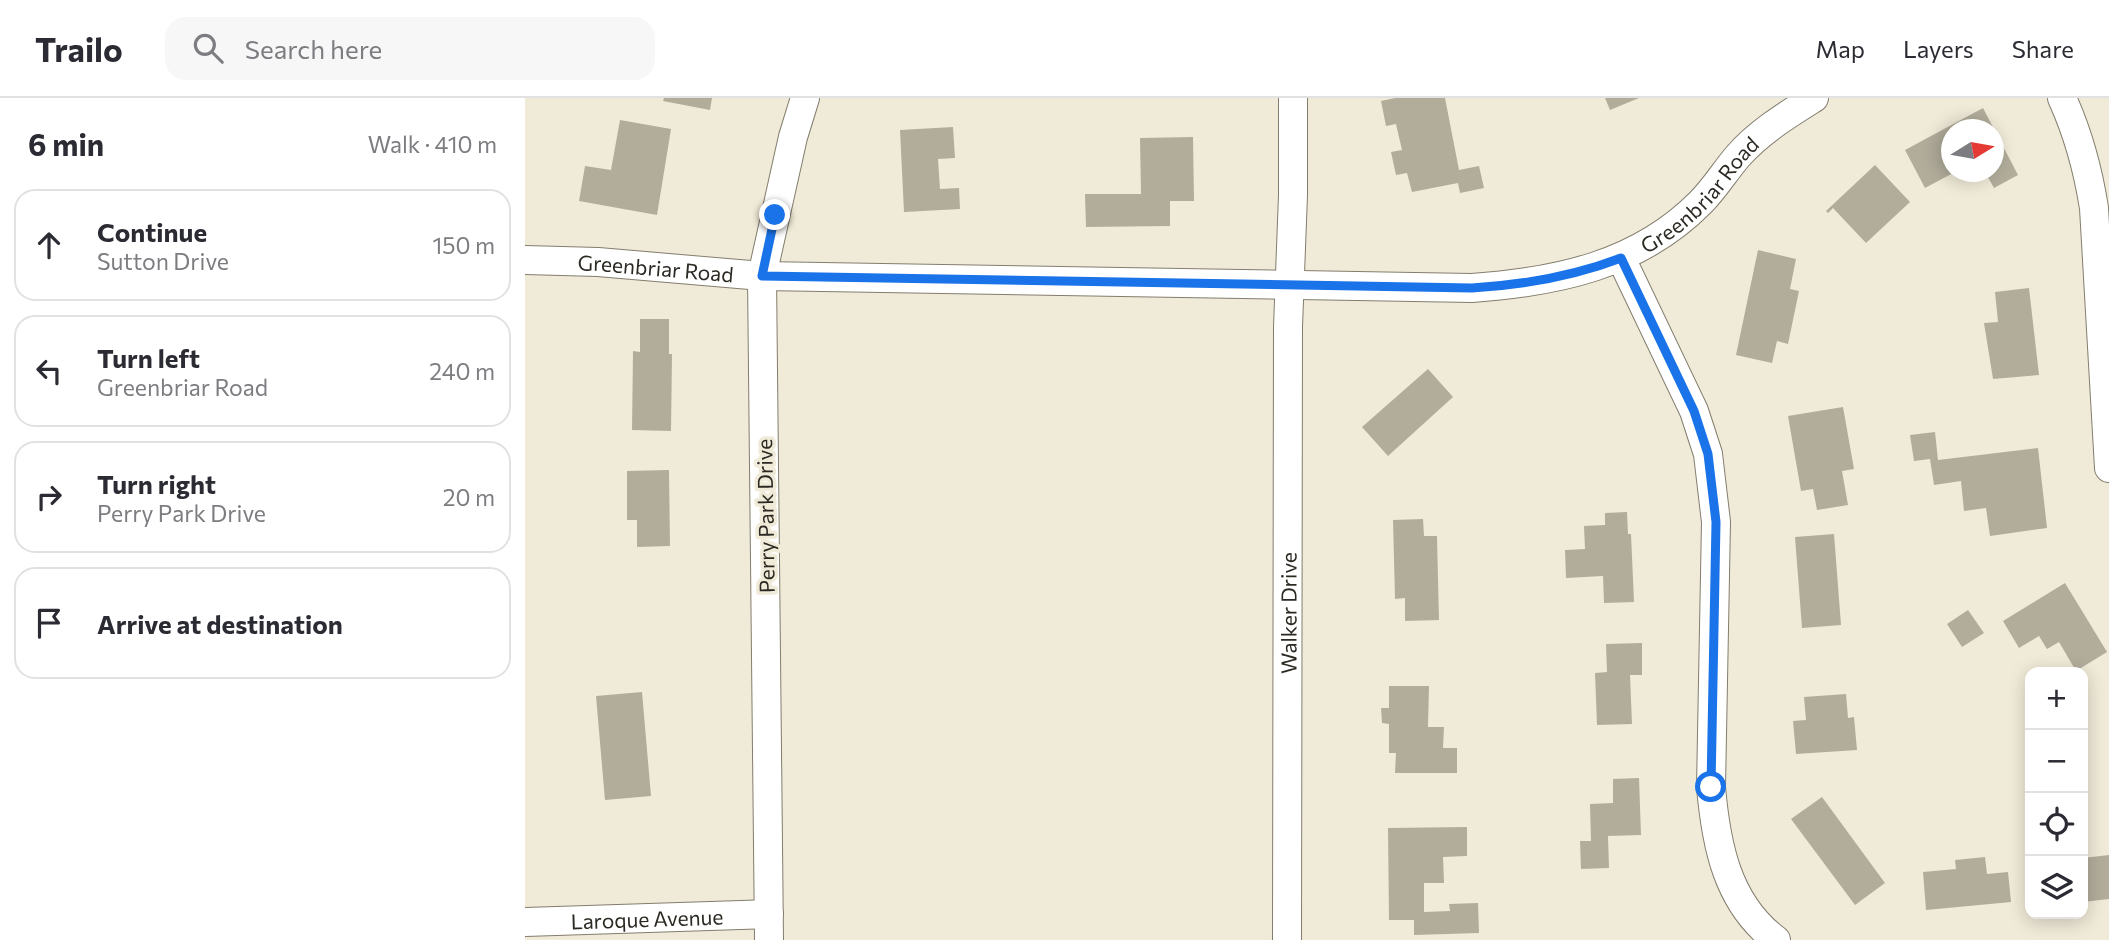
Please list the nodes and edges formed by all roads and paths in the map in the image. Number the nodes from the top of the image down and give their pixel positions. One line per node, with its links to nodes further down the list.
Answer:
1 (805, 98): 7 (street, Perry Park Drive)
2 (1293, 98): 8 (street, Walker Drive)
3 (2062, 98): 9 (street)
4 (1806, 100): 5 (street, Greenbriar Road)
5 (1621, 258): 8 (street, Greenbriar Road); 13 (street)
6 (525, 260): 7 (street, Greenbriar Road)
7 (762, 276): 8 (street, Greenbriar Road); 11 (street, Perry Park Drive)
8 (1291, 286): 12 (street, Walker Drive)
9 (2109, 468)
10 (525, 922): 11 (street, Laroque Avenue)
11 (769, 927)
12 (1287, 940)
13 (1776, 940)

